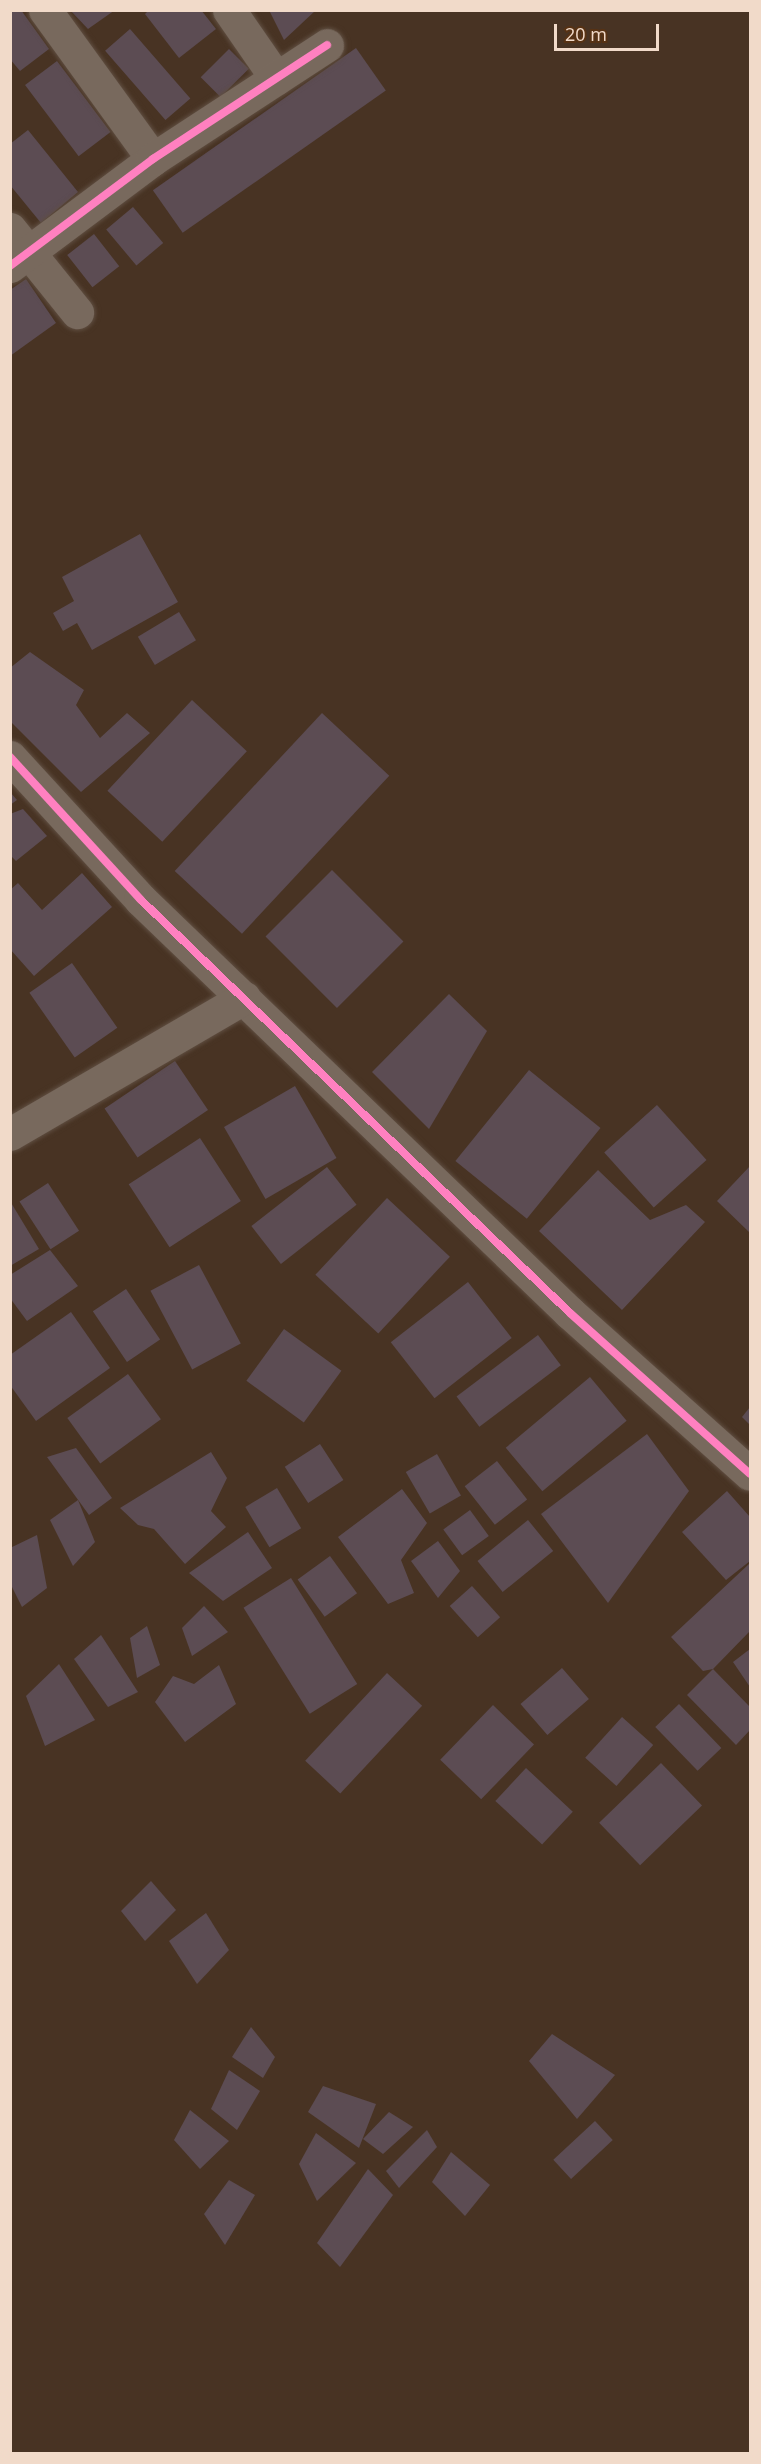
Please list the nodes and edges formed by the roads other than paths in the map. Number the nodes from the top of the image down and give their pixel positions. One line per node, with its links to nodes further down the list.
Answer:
1 (45, 10): 5 (street)
2 (229, 10): 4 (street)
3 (327, 45): 4 (street)
4 (276, 78): 5 (street)
5 (153, 159): 6 (street)
6 (17, 249): 7 (street)
7 (77, 312)
8 (10, 757): 9 (street)
9 (244, 998): 10 (street); 11 (street)
10 (10, 1134)
11 (750, 1474)

